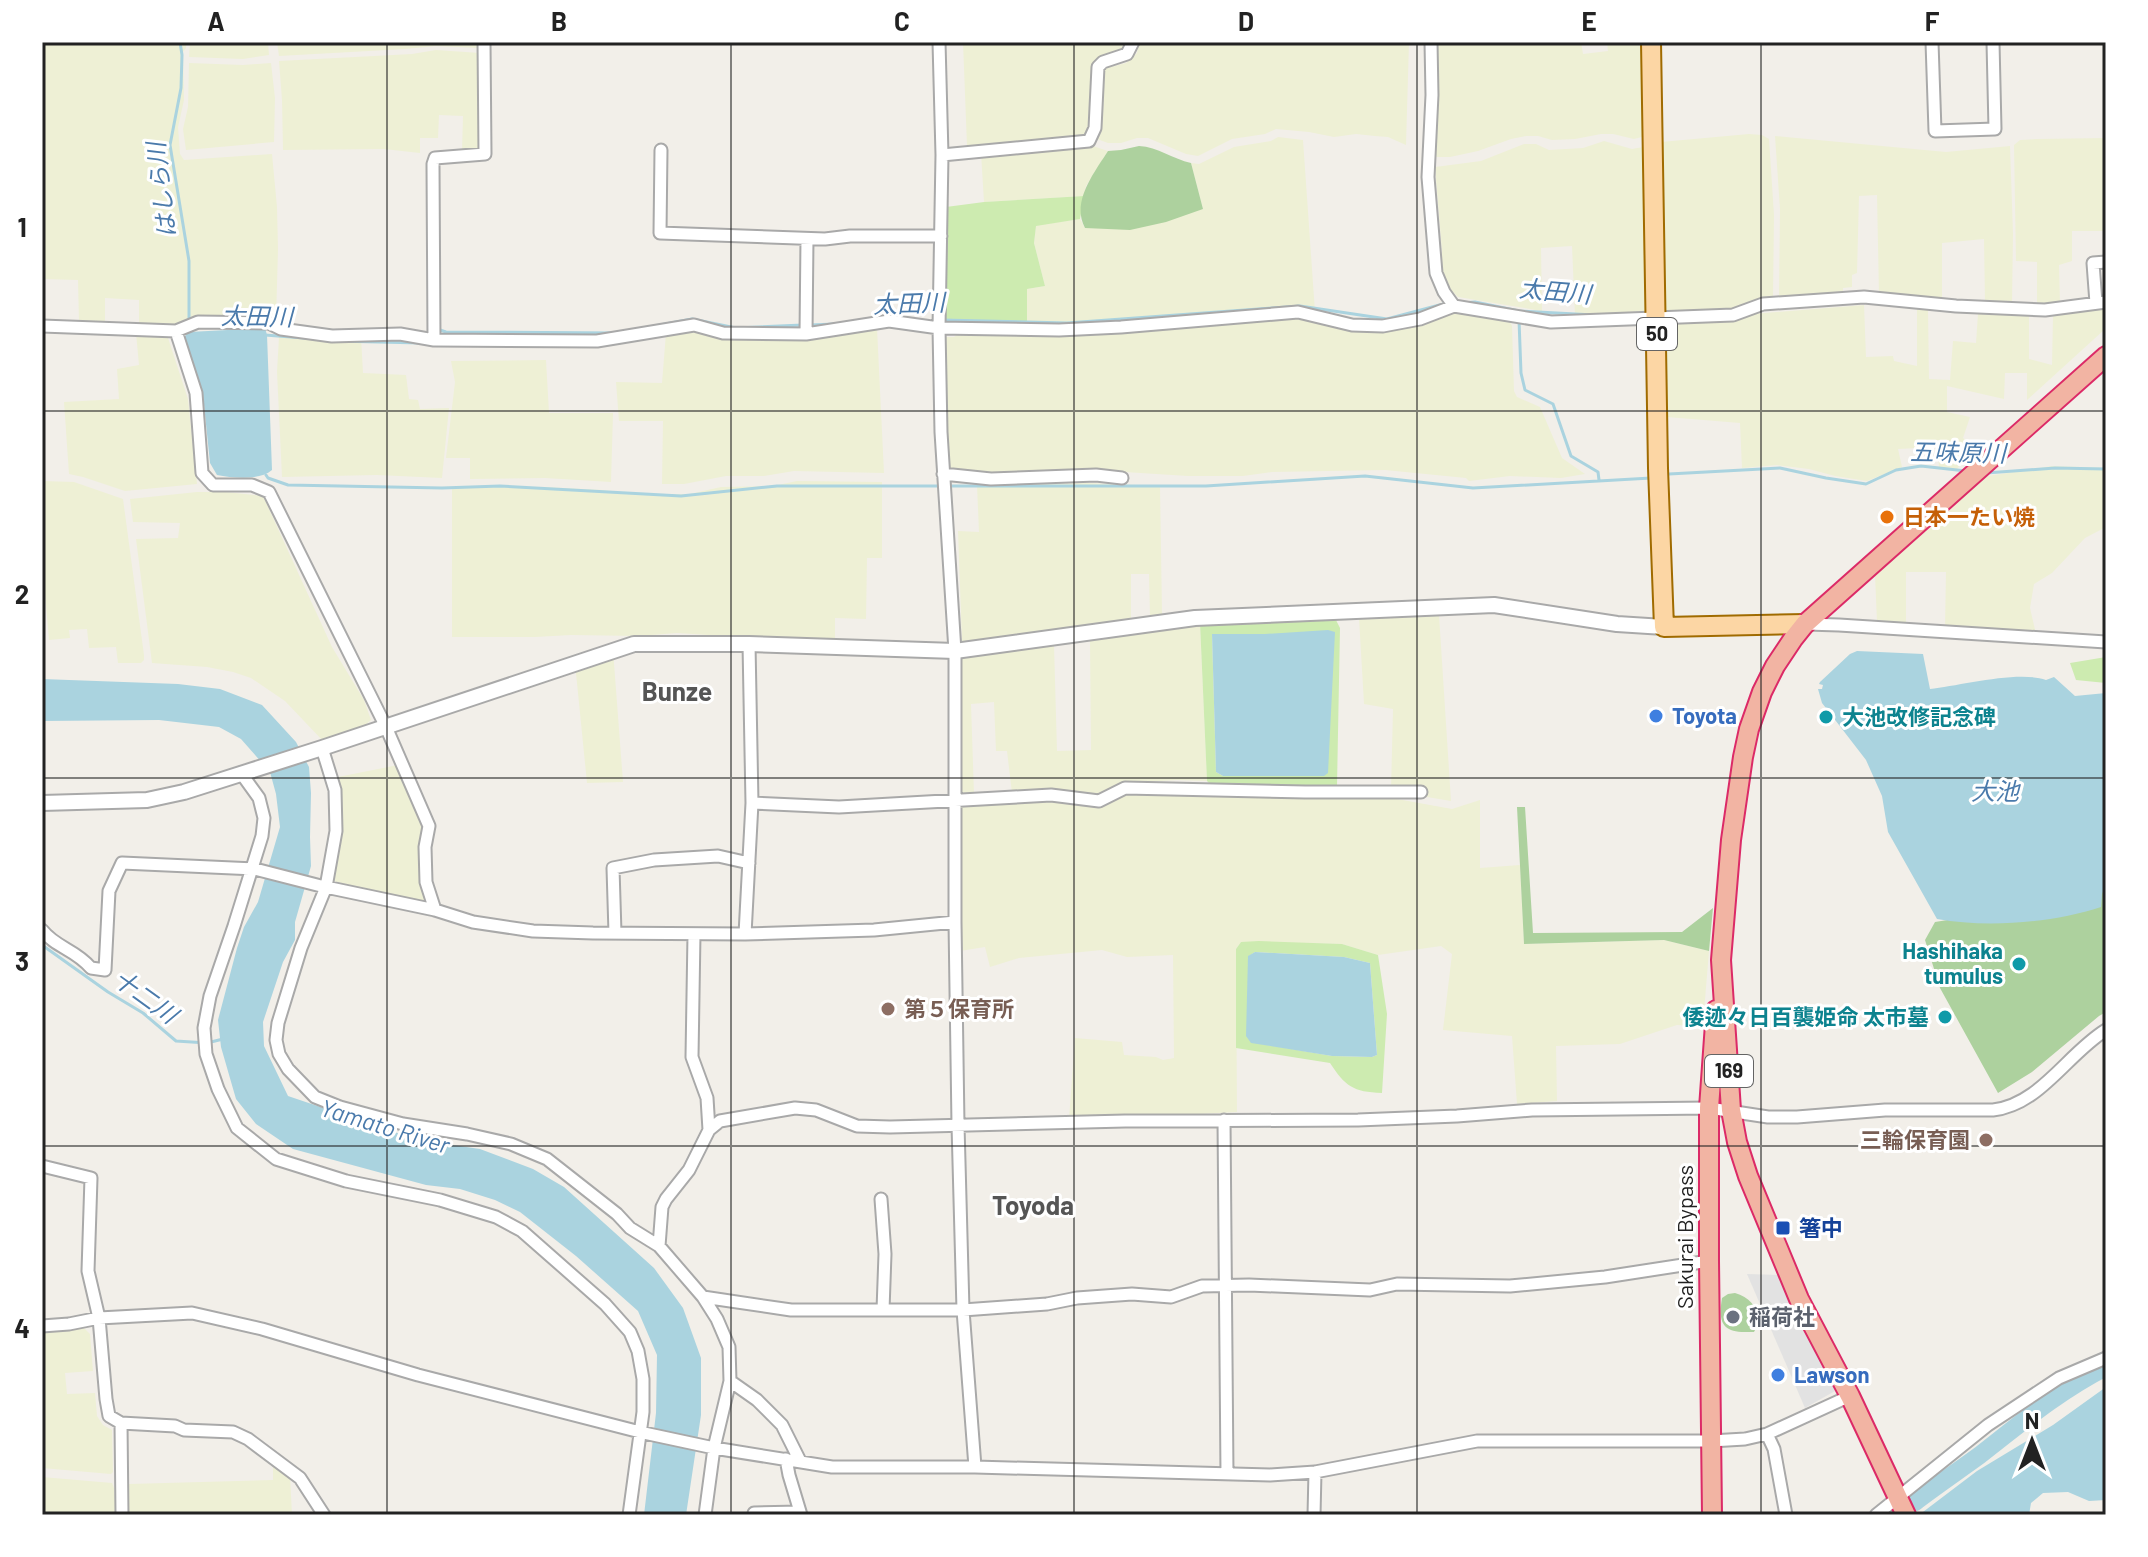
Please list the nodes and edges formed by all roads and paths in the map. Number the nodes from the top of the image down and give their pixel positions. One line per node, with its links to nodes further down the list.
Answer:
1 (484, 42): 20 (street)
2 (939, 42): 9 (street)
3 (1133, 42): 9 (street)
4 (1431, 42): 14 (street)
5 (1651, 42): 15 (main road, 50)
6 (1932, 42): 7 (street)
7 (1993, 42)
8 (661, 150): 11 (street)
9 (942, 155): 10 (street)
10 (941, 236): 11 (street); 17 (street)
11 (807, 239): 19 (street)
12 (2106, 262): 13 (street)
13 (2101, 302): 15 (street)
14 (1454, 306): 15 (street); 17 (street)
15 (1656, 318): 27 (main road, 50)
16 (42, 326): 18 (street)
17 (939, 328): 19 (street); 22 (street)
18 (176, 331): 20 (street); 31 (street)
19 (806, 334): 20 (street)
20 (434, 340)
21 (2106, 356): 24 (highway, 169)
22 (943, 474): 23 (street); 30 (street)
23 (1122, 478)
24 (1839, 594): 25 (highway, 169); 26 (street)
25 (1805, 624): 26 (street); 27 (main road); 47 (highway, 169)
26 (1839, 625): 28 (street)
27 (1664, 627): 30 (street)
28 (2106, 642)
29 (749, 644): 30 (street); 31 (street); 37 (street)
30 (955, 651): 35 (street)
31 (386, 727): 32 (street); 41 (street)
32 (319, 749): 33 (street); 40 (street)
33 (245, 772): 36 (street); 39 (street)
34 (1421, 792): 35 (street)
35 (955, 800): 37 (street); 42 (street)
36 (42, 803)
37 (752, 803): 38 (street)
38 (749, 863): 44 (street); 46 (street)
39 (253, 869): 40 (street); 43 (street); 68 (street)
40 (323, 886): 41 (street); 56 (street)
41 (435, 910): 44 (street)
42 (955, 922): 46 (street); 52 (street)
43 (42, 930)
44 (615, 933): 45 (street)
45 (694, 934): 46 (street); 53 (street)
46 (745, 934)
47 (1721, 960): 49 (highway, Sakurai Bypass / 169); 50 (highway, 169)
48 (2106, 1030): 50 (street)
49 (1709, 1108): 50 (street); 51 (street); 57 (highway, Sakurai Bypass / 169)
50 (1731, 1110): 66 (highway, 169)
51 (1224, 1120): 52 (street); 58 (street)
52 (958, 1125): 53 (street); 61 (street)
53 (709, 1130): 56 (street)
54 (42, 1166): 62 (street)
55 (881, 1199): 60 (street)
56 (659, 1246): 59 (street)
57 (1709, 1261): 58 (street); 70 (highway, Sakurai Bypass / 169)
58 (1226, 1286): 61 (street); 76 (street)
59 (703, 1297): 60 (street); 65 (street)
60 (883, 1310): 61 (street)
61 (963, 1310): 74 (street)
62 (99, 1318): 63 (street); 67 (street); 68 (street)
63 (42, 1326)
64 (2106, 1358): 77 (street)
65 (730, 1381): 71 (street); 73 (street)
66 (1850, 1396): 69 (street); 77 (highway, 169)
67 (121, 1423): 79 (street); 80 (street)
68 (642, 1432): 71 (street); 81 (street)
69 (1767, 1434): 70 (street); 86 (street)
70 (1711, 1441): 75 (street); 85 (highway, Sakurai Bypass / 169)
71 (711, 1447): 72 (street); 82 (street)
72 (786, 1459): 73 (street); 78 (street)
73 (800, 1461): 74 (street)
74 (975, 1467): 76 (street)
75 (1315, 1472): 76 (street); 84 (street)
76 (1227, 1474)
77 (1897, 1497): 87 (street); 88 (highway, 169)
78 (801, 1514): 83 (street)
79 (122, 1515)
80 (324, 1515)
81 (629, 1515)
82 (705, 1515)
83 (754, 1515)
84 (1314, 1515)
85 (1712, 1515)
86 (1786, 1515)
87 (1876, 1515)
88 (1906, 1515)

